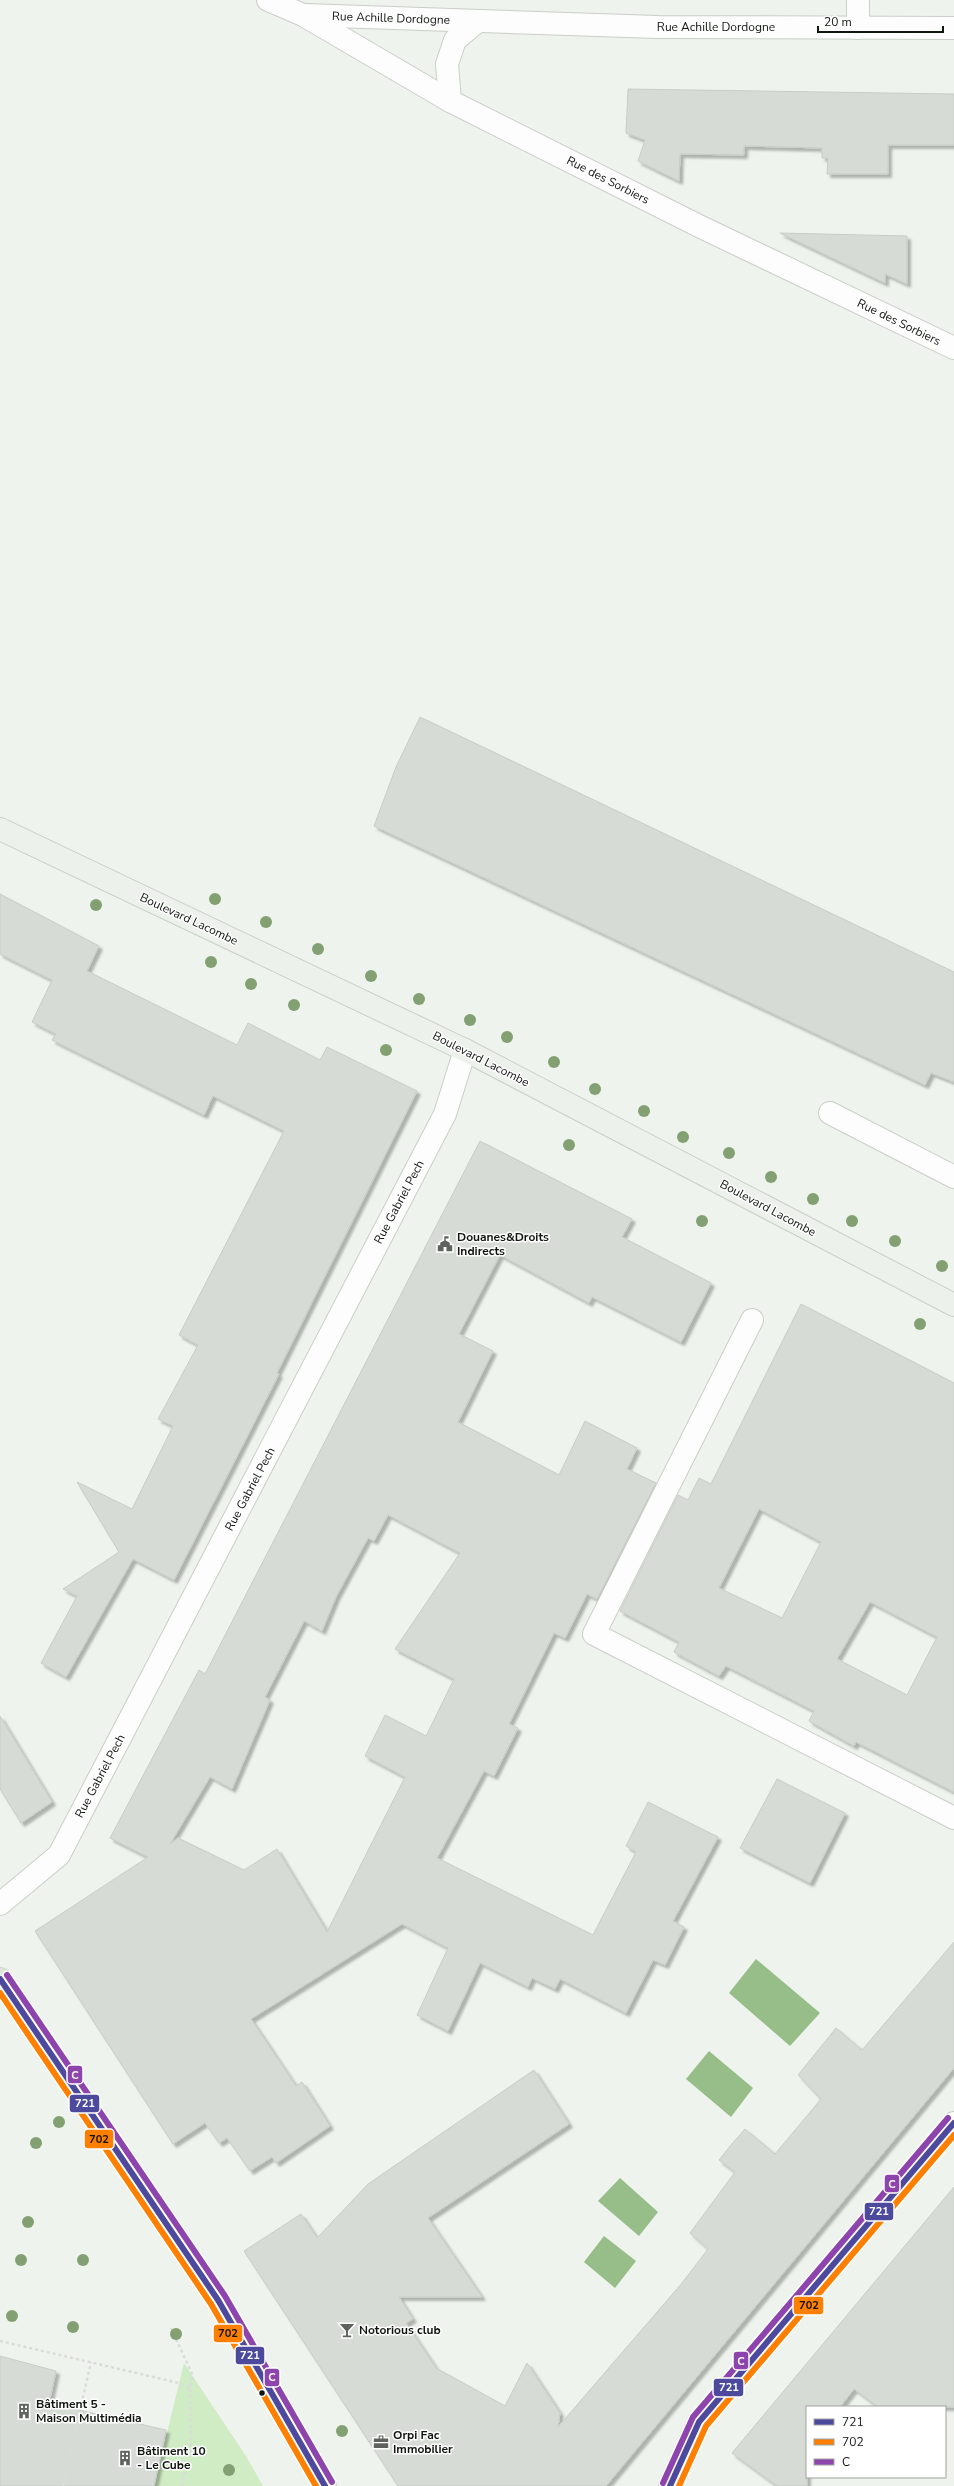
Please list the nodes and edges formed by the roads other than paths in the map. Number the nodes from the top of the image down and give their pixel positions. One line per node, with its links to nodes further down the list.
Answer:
1 (268, 0): 3 (street, Rue des Sorbiers)
2 (858, 0): 5 (street)
3 (303, 15): 4 (street, Rue Achille Dordogne); 7 (street, Rue des Sorbiers)
4 (478, 21): 5 (street, Rue Achille Dordogne); 7 (street, Rue Achille Dordogne)
5 (858, 28): 6 (street, Rue Achille Dordogne)
6 (954, 28)
7 (450, 101): 8 (street, Rue des Sorbiers)
8 (954, 348)
9 (0, 828): 10 (main road, Boulevard Lacombe)
10 (465, 1050): 13 (main road, Boulevard Lacombe); 16 (street, Rue Gabriel Pech)
11 (830, 1113): 12 (street)
12 (954, 1177)
13 (954, 1305)
14 (752, 1320): 15 (street)
15 (954, 1818)
16 (0, 1904)
17 (0, 1979): 19 (main road)
18 (954, 2123): 20 (street)
19 (325, 2486)
20 (670, 2486)

